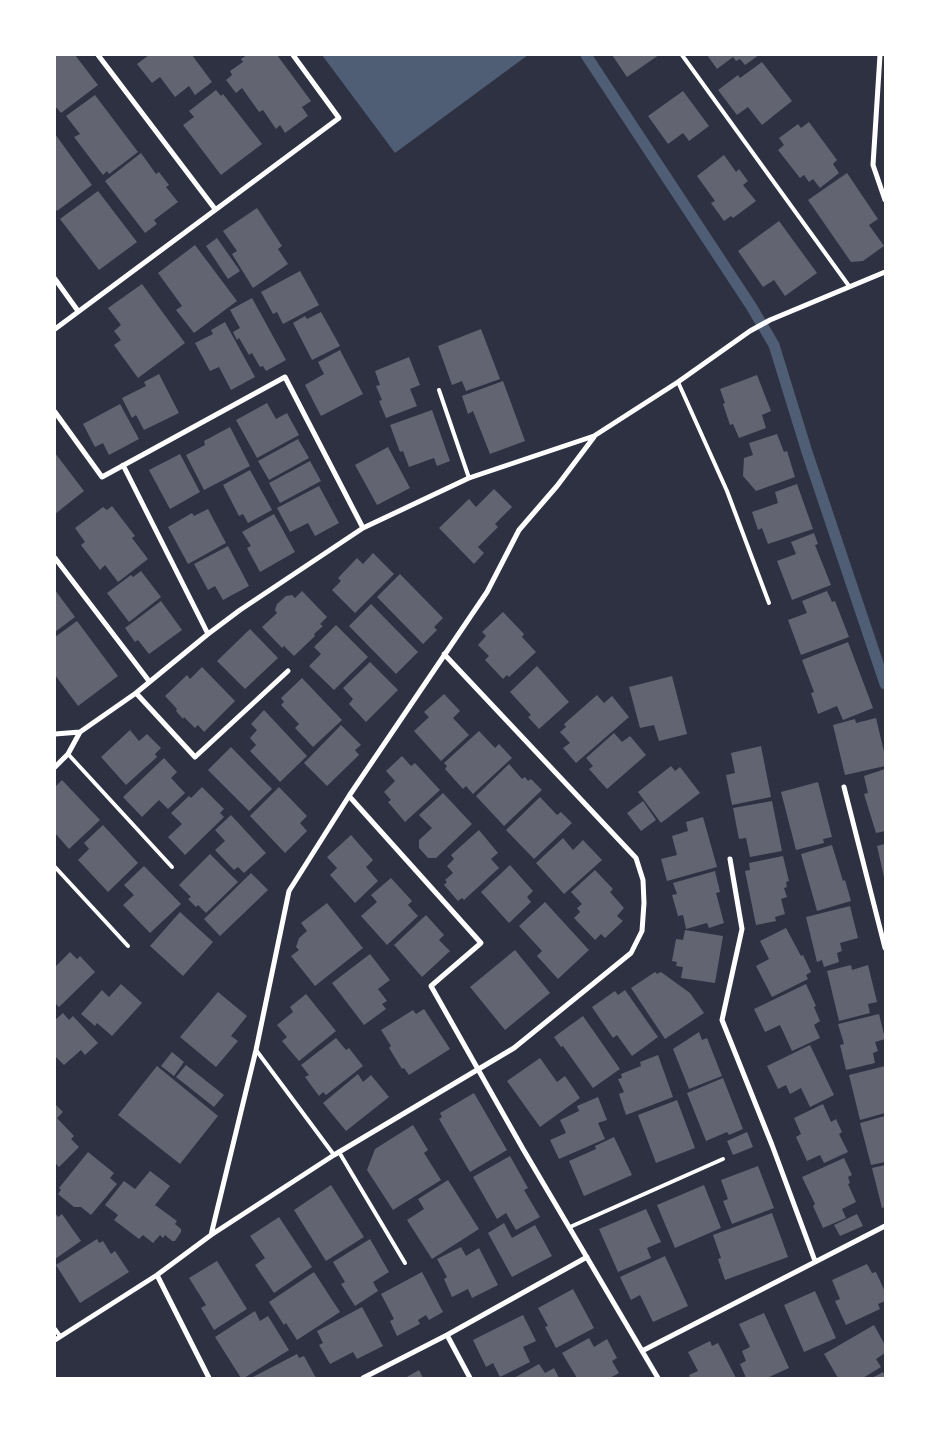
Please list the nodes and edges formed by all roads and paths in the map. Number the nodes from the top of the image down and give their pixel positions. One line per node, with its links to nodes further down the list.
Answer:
1 (98, 55): 6 (street)
2 (293, 55): 6 (street)
3 (682, 55): 9 (lane)
4 (880, 55): 5 (street)
5 (885, 200)
6 (215, 209): 10 (street)
7 (885, 272): 9 (street)
8 (55, 279): 10 (street)
9 (849, 286): 12 (street)
10 (78, 311): 11 (street)
11 (55, 329)
12 (678, 382): 15 (street); 20 (lane)
13 (439, 390): 17 (lane)
14 (55, 412): 16 (street)
15 (594, 436): 17 (street); 22 (street)
16 (123, 465): 18 (street); 21 (street)
17 (469, 478): 18 (street)
18 (363, 528): 21 (street)
19 (55, 558): 24 (street)
20 (769, 603)
21 (208, 634): 24 (street)
22 (444, 654): 31 (street); 38 (street)
23 (288, 671): 25 (street)
24 (149, 681): 25 (street)
25 (136, 693): 26 (street)
26 (80, 732): 27 (street); 28 (street)
27 (55, 734)
28 (68, 754): 29 (street); 34 (lane)
29 (55, 767)
30 (844, 787): 36 (street)
31 (349, 796): 37 (street); 38 (street)
32 (730, 859): 45 (street)
33 (55, 867): 35 (lane)
34 (172, 867)
35 (128, 946)
36 (885, 948)
37 (256, 1050): 39 (lane); 43 (street)
38 (478, 1070): 39 (street); 42 (street)
39 (337, 1153): 43 (street); 46 (lane)
40 (723, 1159): 42 (lane)
41 (885, 1226): 45 (street)
42 (570, 1227): 44 (street)
43 (211, 1235): 47 (street)
44 (587, 1257): 49 (street); 51 (street)
45 (815, 1261): 51 (street)
46 (405, 1263)
47 (157, 1275): 50 (street); 52 (street)
48 (55, 1329): 50 (lane)
49 (447, 1335): 53 (street); 54 (street)
50 (58, 1338)
51 (642, 1351): 55 (street)
52 (209, 1378)
53 (363, 1378)
54 (470, 1378)
55 (658, 1378)

